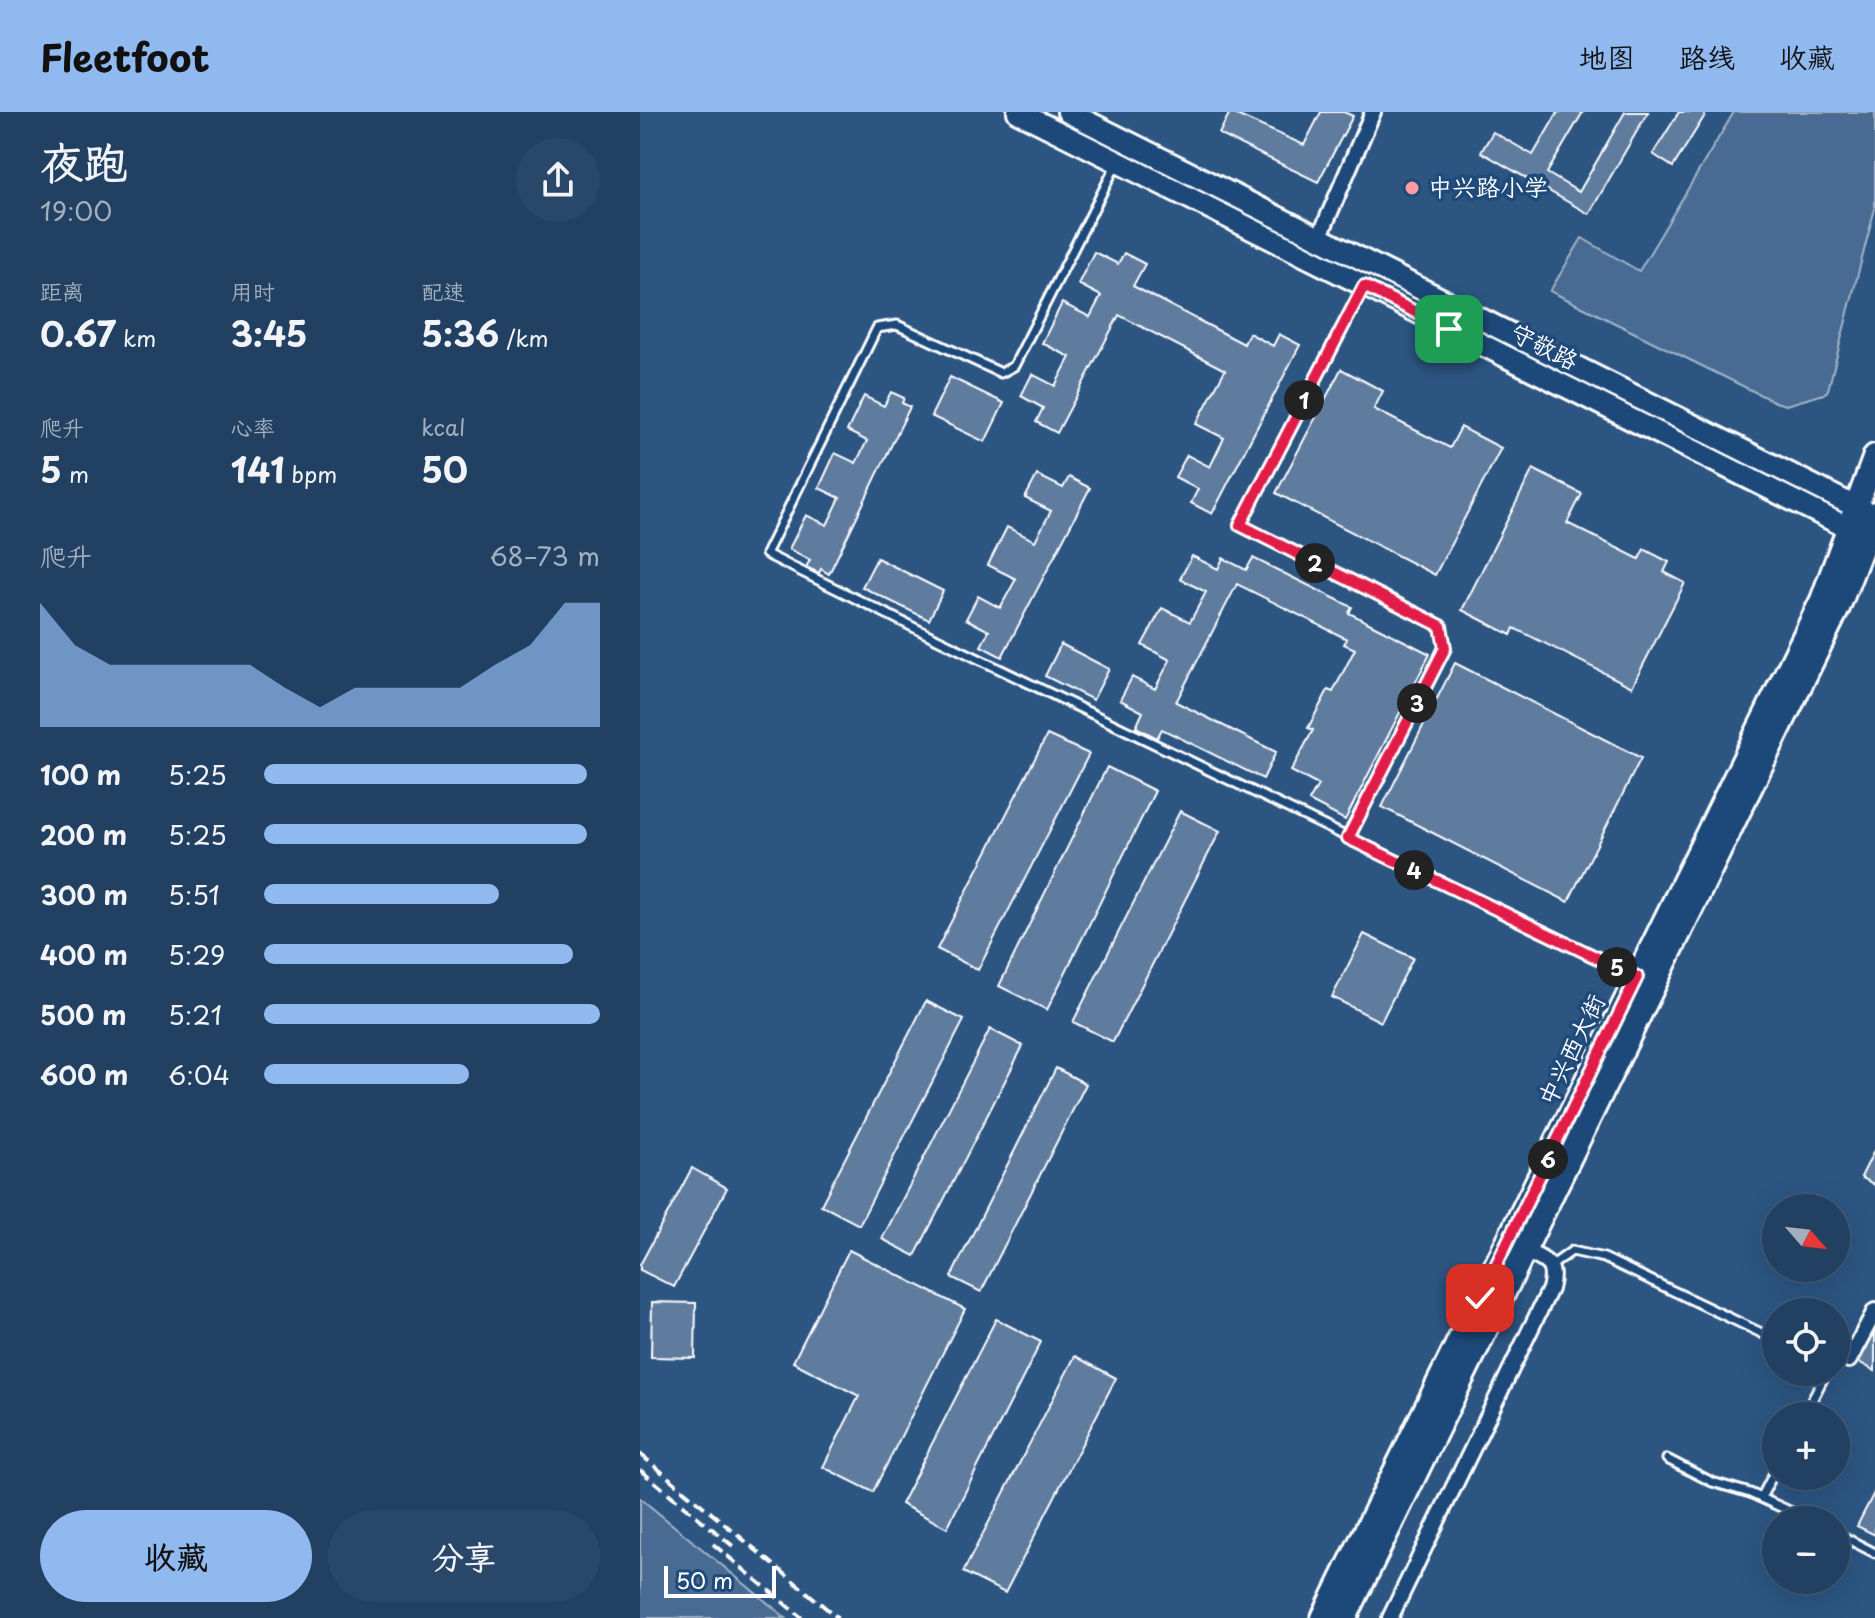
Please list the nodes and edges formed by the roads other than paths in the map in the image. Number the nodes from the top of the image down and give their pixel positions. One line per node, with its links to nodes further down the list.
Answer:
1 (1018, 112): 4 (main road, 守敬路)
2 (1068, 112): 5 (main road, 守敬路)
3 (1373, 112): 5 (street)
4 (1118, 162): 6 (main road, 守敬路); 9 (lane)
5 (1319, 238): 8 (main road, 守敬路)
6 (1364, 286): 8 (main road, 守敬路); 9 (lane)
7 (1875, 456): 8 (main road, 中兴西大街)
8 (1867, 523): 10 (main road, 中兴西大街); 11 (main road, 中兴西大街)
9 (1348, 838): 10 (lane)
10 (1637, 977): 22 (main road, 中兴西大街)
11 (1523, 1250): 12 (street); 23 (main road, 中兴西大街)
12 (1551, 1266): 14 (lane); 24 (street)
13 (1875, 1311): 15 (street)
14 (1762, 1333)
15 (1850, 1358)
16 (1667, 1459): 18 (lane)
17 (1765, 1490): 18 (lane)
18 (1761, 1498): 19 (lane)
19 (1778, 1506)
20 (1850, 1540): 21 (lane)
21 (1875, 1553)
22 (1323, 1618)
23 (1345, 1618)
24 (1390, 1618)

